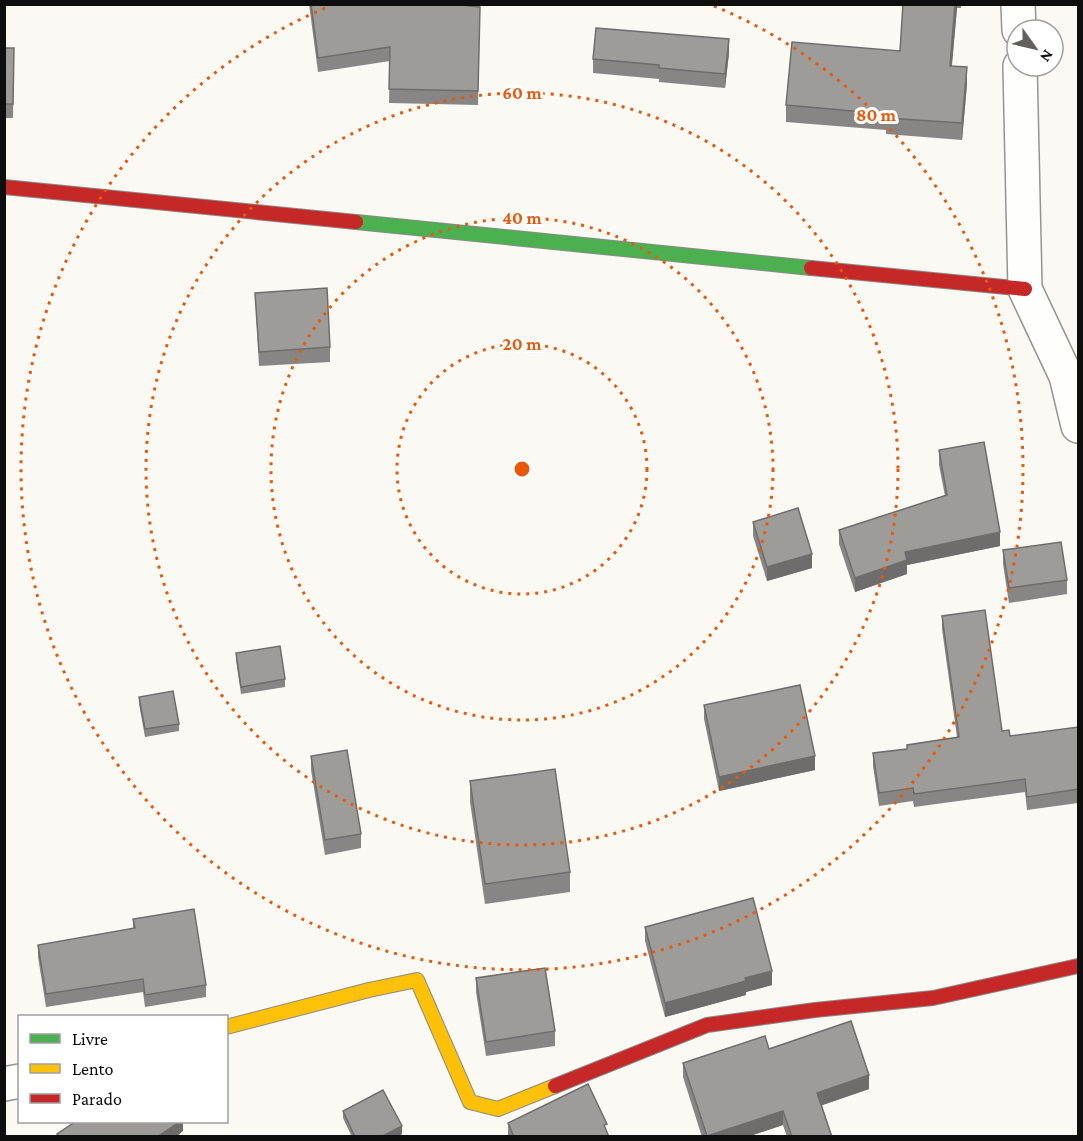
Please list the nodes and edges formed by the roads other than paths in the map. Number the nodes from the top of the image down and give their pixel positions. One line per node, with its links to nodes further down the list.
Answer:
1 (1020, 78): 3 (street)
2 (4, 187): 3 (street)
3 (1024, 289): 4 (street)
4 (1078, 426)
5 (1078, 966): 6 (street)
6 (228, 1026)

